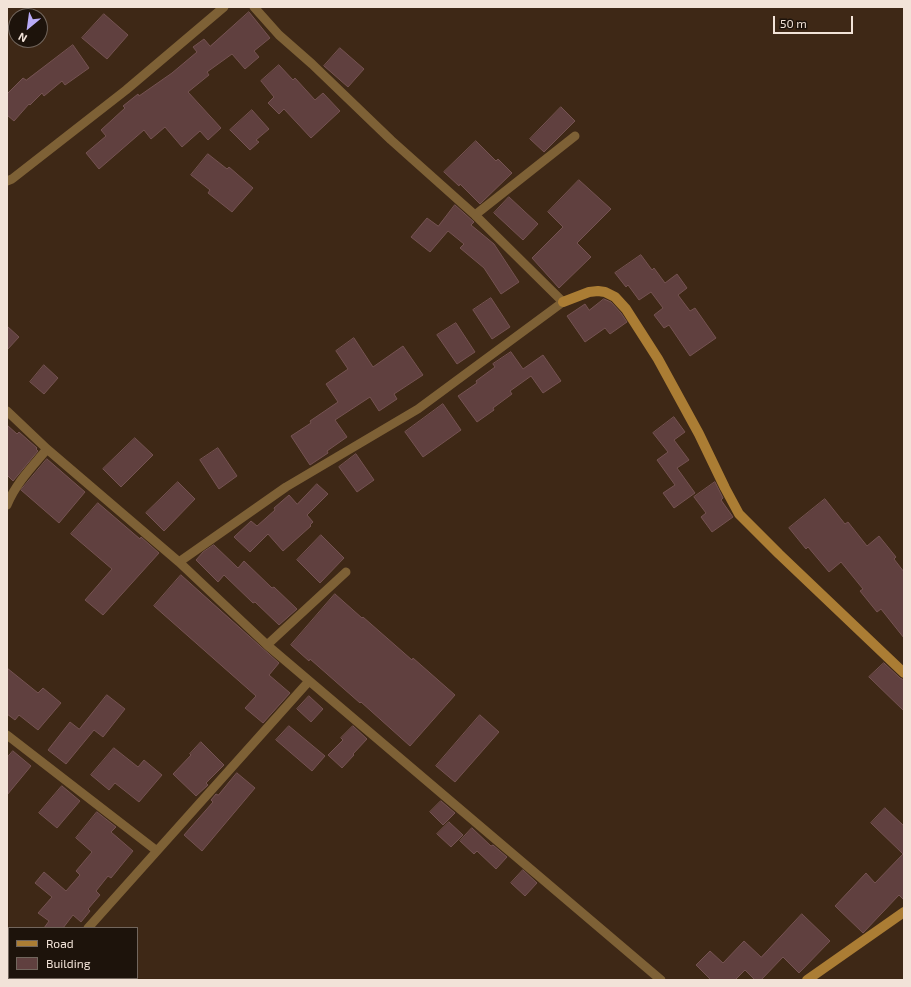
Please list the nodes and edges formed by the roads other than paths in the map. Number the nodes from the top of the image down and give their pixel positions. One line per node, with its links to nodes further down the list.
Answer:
1 (224, 7): 4 (street)
2 (254, 7): 5 (street)
3 (574, 136): 5 (street)
4 (7, 181)
5 (475, 215): 6 (street)
6 (563, 302): 10 (street); 13 (street)
7 (7, 411): 8 (street)
8 (47, 449): 9 (street); 10 (street)
9 (7, 505)
10 (179, 562): 12 (street)
11 (346, 572): 12 (street)
12 (267, 645): 14 (street)
13 (904, 673)
14 (309, 681): 16 (street); 19 (street)
15 (7, 735): 16 (street)
16 (157, 851): 18 (street)
17 (904, 912): 20 (street)
18 (89, 927)
19 (661, 980)
20 (807, 980)

